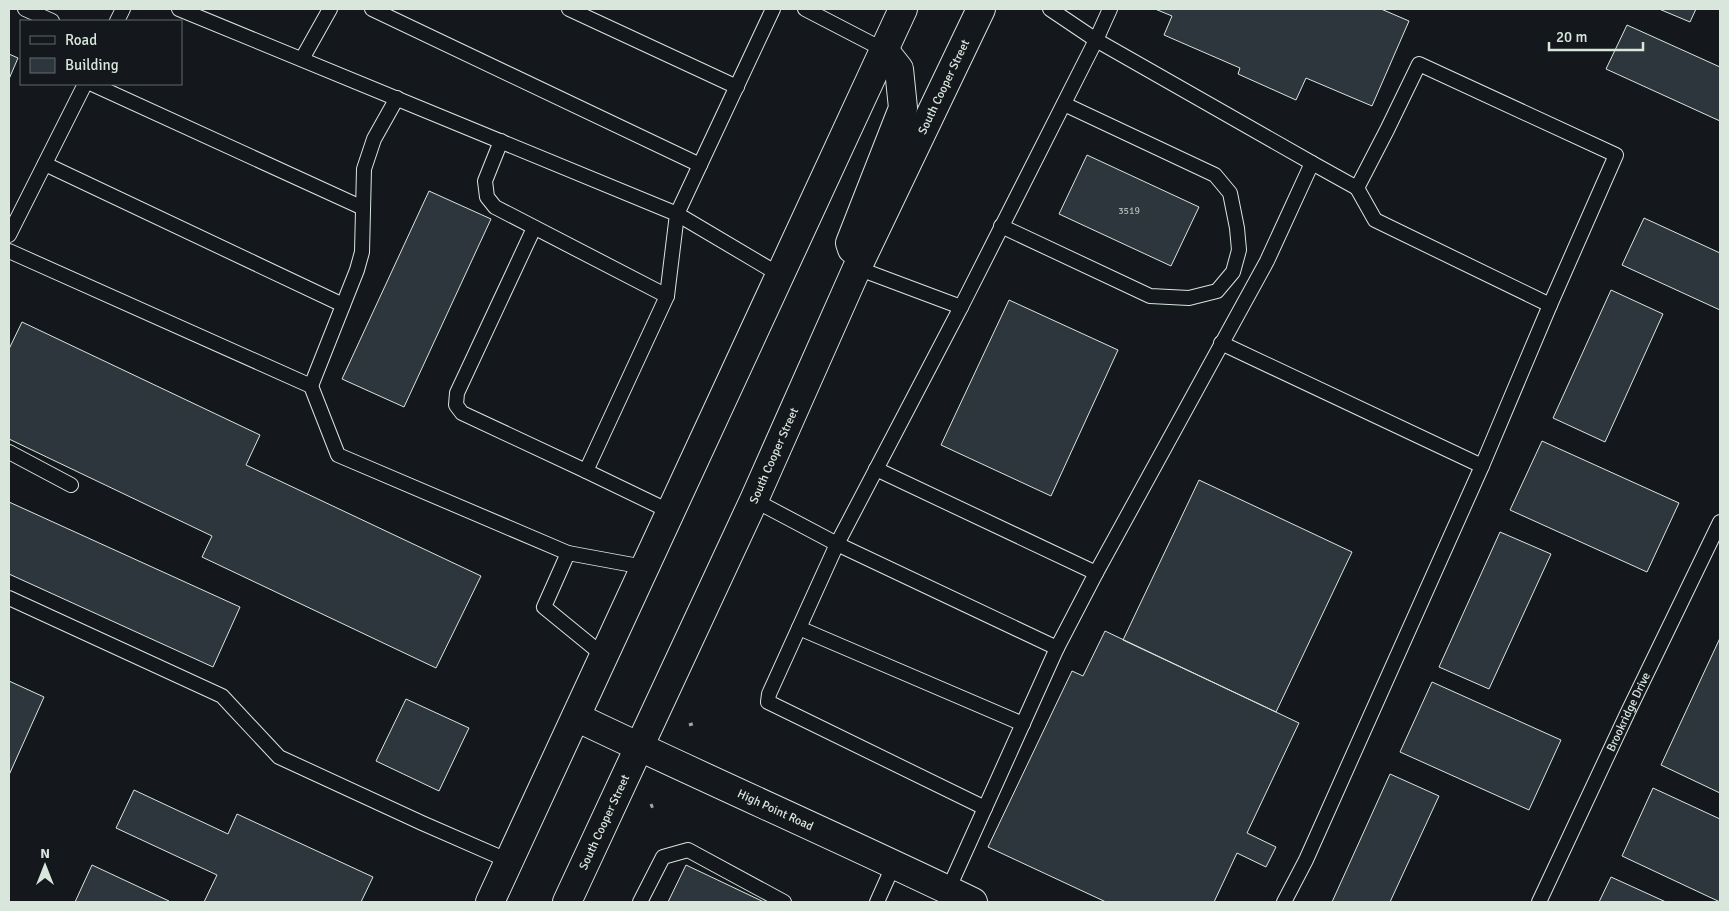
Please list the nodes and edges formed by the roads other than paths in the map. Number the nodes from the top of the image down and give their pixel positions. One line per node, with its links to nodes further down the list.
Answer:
1 (25, 9): 12 (lane)
2 (179, 9): 15 (lane)
3 (330, 9): 15 (lane)
4 (372, 9): 24 (lane)
5 (569, 9): 18 (lane)
6 (773, 9): 18 (lane)
7 (805, 9): 14 (lane)
8 (903, 9): 14 (main road)
9 (980, 9): 32 (main road, South Cooper Street)
10 (1050, 9): 13 (lane)
11 (1110, 9): 13 (lane)
12 (50, 20)
13 (1096, 40): 20 (lane); 22 (lane)
14 (884, 50): 32 (main road); 33 (main road)
15 (302, 59): 19 (lane)
16 (84, 85): 23 (lane)
17 (94, 85): 26 (lane)
18 (737, 87): 24 (lane)
19 (397, 98): 21 (lane); 26 (lane)
20 (1064, 104): 28 (lane); 28 (lane)
21 (501, 141): 27 (lane); 29 (lane)
22 (1312, 163): 25 (lane); 38 (lane)
23 (45, 164): 30 (lane); 35 (lane)
24 (700, 165): 27 (lane)
25 (1357, 188): 36 (lane); 36 (lane)
26 (362, 208): 35 (lane)
27 (677, 214): 33 (lane); 34 (lane)
28 (1001, 226): 37 (lane)
29 (534, 228): 34 (lane); 43 (lane)
30 (9, 235)
31 (9, 251): 39 (lane)
32 (858, 268): 37 (lane); 45 (main road, South Cooper Street)
33 (780, 275): 46 (main road)
34 (667, 296): 43 (lane)
35 (343, 305): 39 (lane)
36 (1550, 305): 41 (lane)
37 (961, 307): 42 (lane)
38 (1221, 343): 41 (lane); 51 (lane)
39 (311, 386): 49 (lane)
40 (9, 452): 44 (lane)
41 (1482, 466): 69 (lane)
42 (876, 469): 48 (lane); 51 (lane)
43 (586, 471): 46 (lane)
44 (71, 485)
45 (754, 500): 48 (lane); 58 (main road, South Cooper Street)
46 (671, 512): 50 (main road)
47 (1720, 522): 70 (lane, Brookridge Drive)
48 (837, 544): 53 (lane); 54 (lane)
49 (568, 554): 50 (lane); 55 (lane)
50 (644, 567): 55 (main road)
51 (1096, 573): 54 (lane)
52 (9, 598): 60 (lane)
53 (799, 628): 57 (lane); 59 (lane)
54 (1057, 648): 57 (lane)
55 (604, 656): 56 (main road)
56 (576, 717): 58 (main road, High Point Road); 60 (main road)
57 (1023, 724): 59 (lane)
58 (639, 747): 61 (main road, High Point Road); 64 (main road, South Cooper Street)
59 (985, 808): 62 (lane)
60 (509, 860): 63 (main road)
61 (894, 864): 62 (main road, High Point Road); 67 (lane)
62 (948, 890): 68 (main road, High Point Road)
63 (490, 902)
64 (567, 902)
65 (640, 902): 66 (lane)
66 (784, 902)
67 (877, 902)
68 (973, 902)
69 (1284, 902)
70 (1539, 902)

